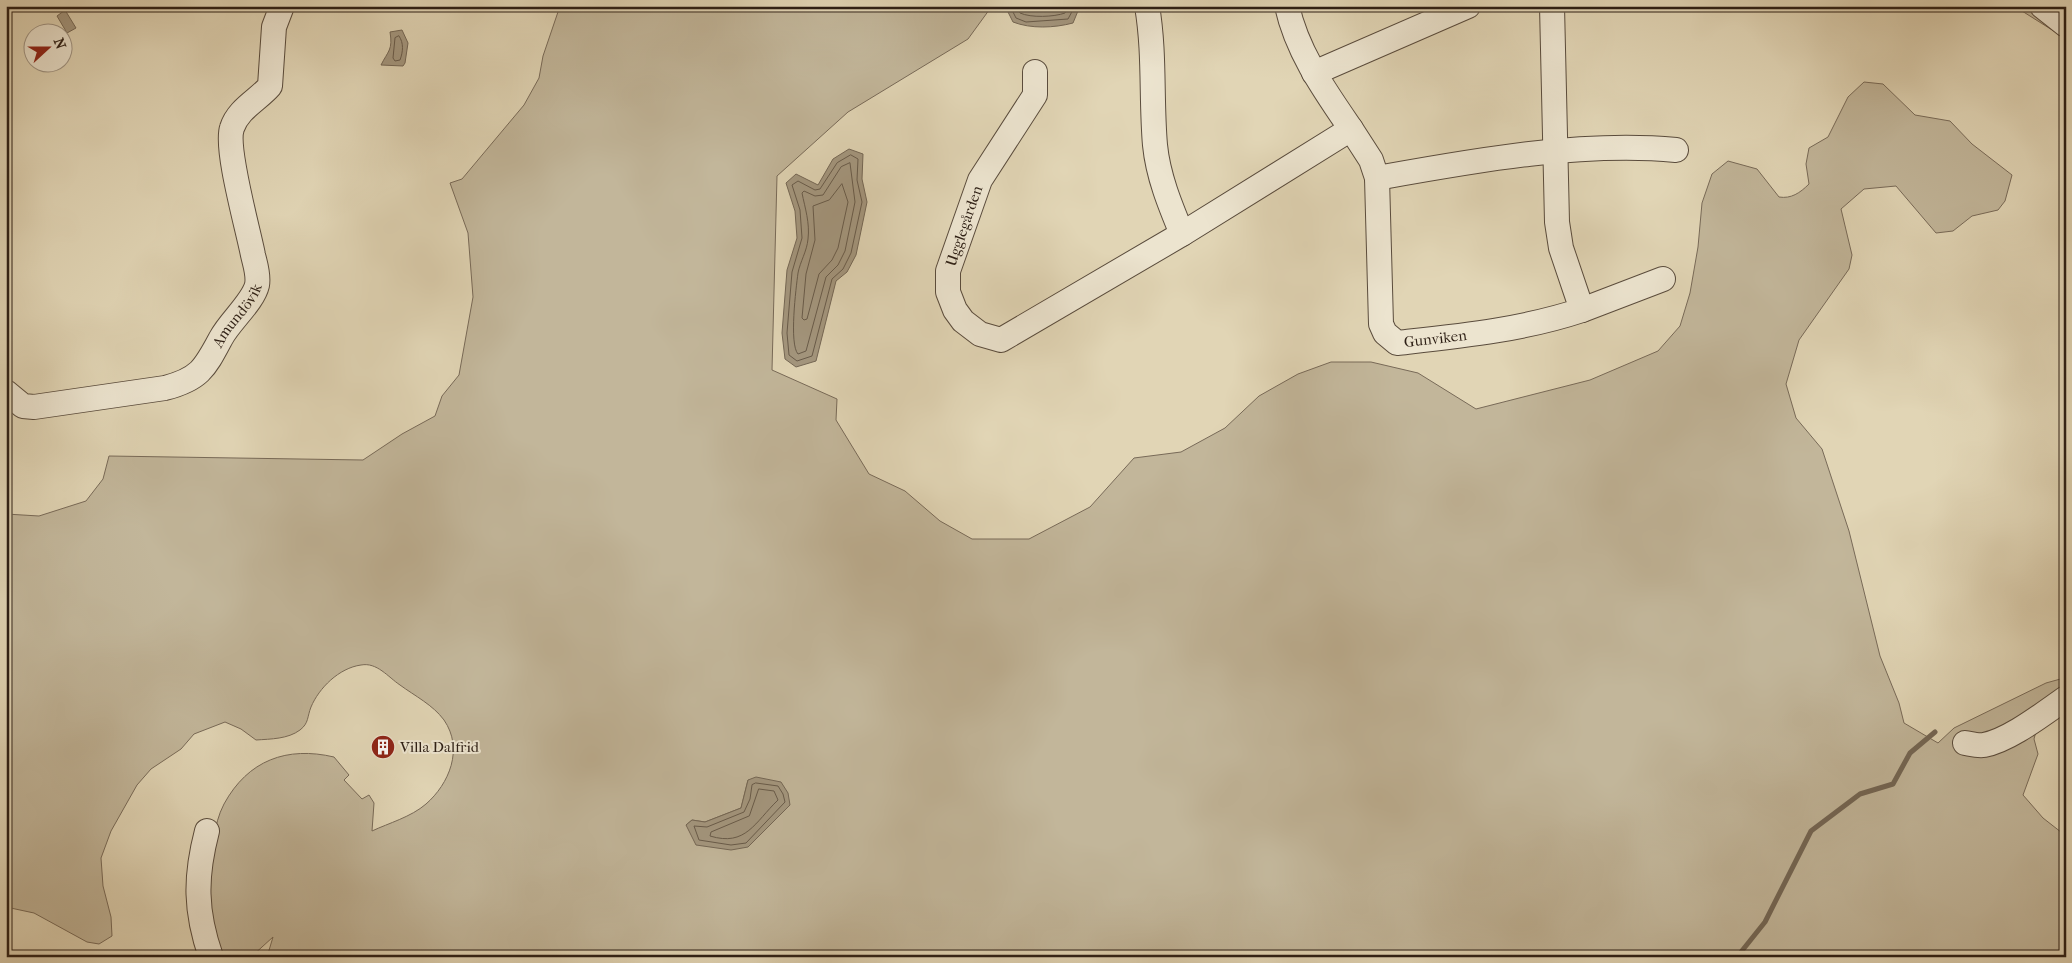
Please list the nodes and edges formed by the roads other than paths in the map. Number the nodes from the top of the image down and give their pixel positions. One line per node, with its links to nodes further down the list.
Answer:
1 (282, 6): 17 (street, Amundövik)
2 (1147, 6): 14 (street)
3 (1287, 6): 9 (street)
4 (1468, 6): 9 (street)
5 (1552, 6): 12 (street)
6 (2042, 6): 7 (street)
7 (2066, 25)
8 (1035, 72): 14 (street, Ugglegården)
9 (1314, 73): 10 (street)
10 (1351, 129): 13 (street, Gunviken); 14 (street, Ugglegården)
11 (1676, 150): 12 (street)
12 (1554, 151): 13 (street); 16 (street)
13 (1377, 178): 16 (street, Gunviken)
14 (1182, 234)
15 (1663, 279): 16 (street, Gunviken)
16 (1582, 310)
17 (6, 392)
18 (2066, 698): 19 (street)
19 (1965, 743)
20 (207, 831): 21 (street)
21 (211, 957)

